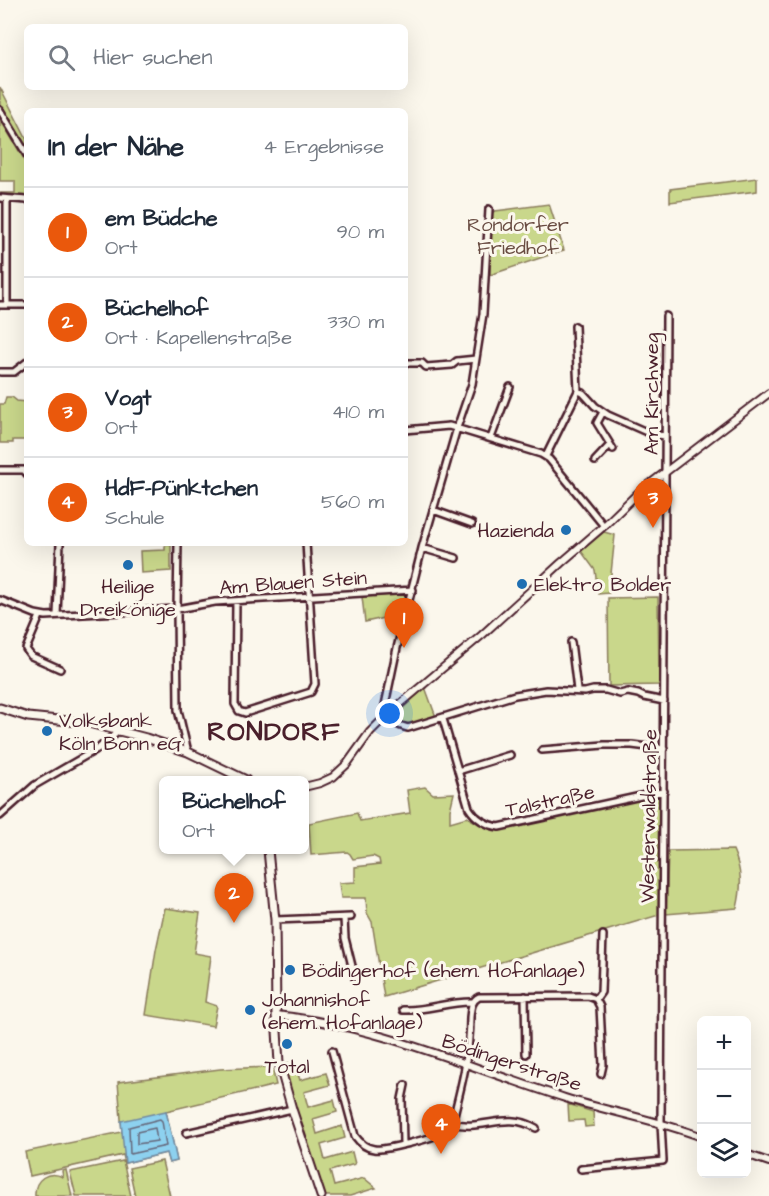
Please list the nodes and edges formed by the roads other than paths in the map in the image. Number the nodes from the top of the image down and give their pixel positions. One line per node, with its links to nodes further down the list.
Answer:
1 (0, 110): 2 (street)
2 (24, 150)
3 (0, 198): 4 (street)
4 (7, 200): 5 (street); 7 (street)
5 (24, 200)
6 (489, 209): 11 (street)
7 (3, 305): 8 (street)
8 (24, 305)
9 (666, 316): 21 (street, Am Kirchweg)
10 (575, 326): 16 (street)
11 (476, 359): 12 (street); 19 (street)
12 (408, 363)
13 (24, 364): 14 (street)
14 (0, 372)
15 (510, 387): 22 (street)
16 (578, 391): 18 (street); 23 (street)
17 (769, 393): 27 (street)
18 (603, 412): 21 (street); 24 (street)
19 (457, 428): 20 (street); 22 (street); 28 (street)
20 (408, 430)
21 (664, 435): 27 (street, Am Kirchweg)
22 (491, 438): 23 (street)
23 (546, 456): 30 (street)
24 (595, 461)
25 (0, 470): 26 (street)
26 (24, 470)
27 (666, 471): 30 (street); 35 (street, Westerwaldstraße)
28 (433, 510): 29 (street); 36 (street)
29 (472, 524)
30 (604, 526): 50 (street)
31 (657, 545): 35 (street)
32 (60, 546): 43 (street)
33 (178, 546): 42 (street)
34 (306, 546): 39 (street)
35 (665, 547): 48 (street, Westerwaldstraße)
36 (422, 548): 37 (street); 38 (street)
37 (456, 558)
38 (412, 590): 39 (street, Am Blauen Stein); 50 (street)
39 (310, 596): 41 (street, Am Blauen Stein); 41 (street)
40 (0, 600): 44 (street)
41 (236, 601): 42 (street, Am Blauen Stein)
42 (177, 609): 43 (street, Am Blauen Stein); 55 (street)
43 (57, 615): 44 (street, Am Blauen Stein)
44 (40, 616): 46 (street)
45 (571, 642): 47 (street)
46 (60, 669)
47 (577, 690): 48 (street); 51 (street)
48 (664, 701): 53 (street, Westerwaldstraße)
49 (0, 708): 52 (main road)
50 (387, 716): 51 (street); 59 (street)
51 (443, 719): 57 (street, Talstraße)
52 (120, 730): 55 (main road); 61 (street)
53 (664, 748): 54 (street); 60 (street, Westerwaldstraße)
54 (542, 750)
55 (188, 752): 58 (main road)
56 (510, 755): 57 (street)
57 (458, 771): 60 (street, Talstraße)
58 (238, 776)
59 (309, 786)
60 (664, 790): 80 (street, Westerwaldstraße)
61 (0, 816)
62 (268, 854): 65 (main road)
63 (351, 917): 64 (street)
64 (344, 918): 65 (street); 67 (street)
65 (275, 920): 72 (main road)
66 (603, 935): 69 (street)
67 (355, 978)
68 (525, 996): 69 (street); 70 (street); 74 (street)
69 (596, 999): 76 (street)
70 (473, 1002): 71 (street); 75 (street)
71 (403, 1010)
72 (276, 1015): 75 (street, Bödingerstraße); 78 (main road)
73 (332, 1051): 84 (street)
74 (526, 1054)
75 (465, 1065): 79 (street); 80 (street, Bödingerstraße)
76 (602, 1074)
77 (405, 1085): 84 (street)
78 (292, 1109): 82 (street); 88 (main road)
79 (452, 1123): 81 (street); 84 (street)
80 (661, 1123): 83 (street, Bödingerstraße); 87 (street, Westerwaldstraße)
81 (536, 1128)
82 (186, 1133)
83 (697, 1135)
84 (403, 1144)
85 (751, 1155): 86 (street)
86 (769, 1162)
87 (581, 1169)
88 (321, 1196)

